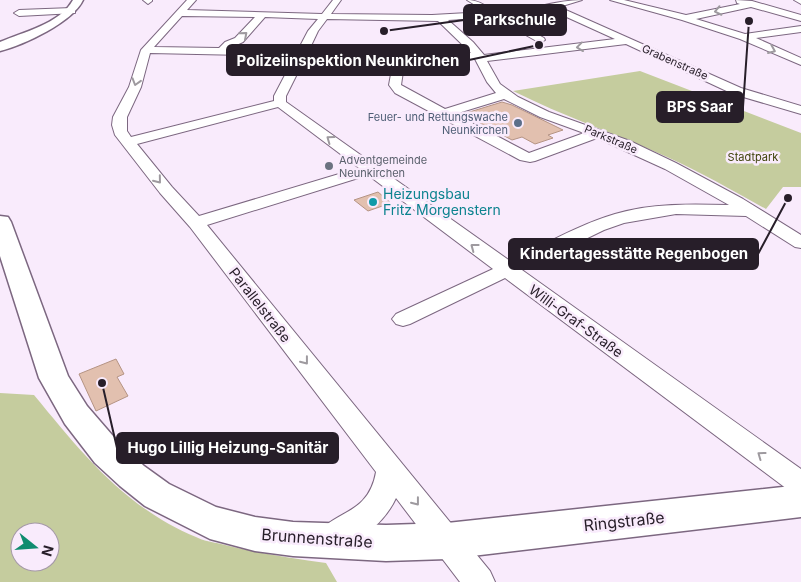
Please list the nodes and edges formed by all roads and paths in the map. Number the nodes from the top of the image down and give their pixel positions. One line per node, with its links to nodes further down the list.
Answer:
1 (78, 0): 11 (street)
2 (192, 0): 14 (street)
3 (337, 0): 17 (street)
4 (471, 0): 13 (street)
5 (578, 0): 10 (street)
6 (614, 0): 19 (street)
7 (737, 0): 9 (street)
8 (296, 3): 16 (street)
9 (752, 4): 19 (street, one-way to 19); 20 (street)
10 (552, 7): 13 (street); 24 (street, Grabenstraße)
11 (72, 11): 12 (street); 25 (street)
12 (19, 13)
13 (494, 13): 18 (street); 23 (street)
14 (181, 14): 15 (street); 26 (street)
15 (262, 15): 16 (street); 27 (street, one-way to 15)
16 (283, 15): 17 (street)
17 (323, 17): 18 (street); 28 (street)
18 (440, 17): 30 (street, Parkstraße)
19 (685, 18): 22 (street)
20 (801, 18)
21 (801, 29): 22 (street)
22 (744, 37): 31 (street, one-way to 31)
23 (540, 40)
24 (628, 41): 30 (street, one-way to 30); 34 (street, Grabenstraße)
25 (0, 46)
26 (146, 50): 27 (street); 37 (street, Parallelstraße, one-way to 37)
27 (222, 51): 28 (street)
28 (301, 53): 29 (street); 33 (street)
29 (400, 54): 30 (street); 35 (street)
30 (480, 57): 32 (street, Parkstraße)
31 (801, 62)
32 (506, 94): 35 (street); 36 (street, Parkstraße)
33 (280, 104): 37 (street); 38 (street, Willi-Graf-Straße, one-way to 33)
34 (801, 110)
35 (443, 114): 36 (street)
36 (598, 133): 39 (street, Parkstraße)
37 (128, 142): 41 (street, Parallelstraße, one-way to 41)
38 (372, 169): 41 (street); 43 (street, Willi-Graf-Straße, one-way to 38)
39 (750, 211): 42 (street, Parkstraße); 43 (street)
40 (0, 222): 48 (street, Brunnenstraße)
41 (196, 223): 45 (street, Parallelstraße, one-way to 45)
42 (801, 243)
43 (505, 270): 44 (street); 46 (street, Willi-Graf-Straße, one-way to 43)
44 (403, 318)
45 (390, 469): 48 (street); 49 (street, Parallelstraße, one-way to 49)
46 (801, 484)
47 (801, 501): 49 (street, Ringstraße)
48 (328, 541): 49 (street, Brunnenstraße)
49 (447, 541): 50 (street, Parallelstraße)
50 (479, 582)

